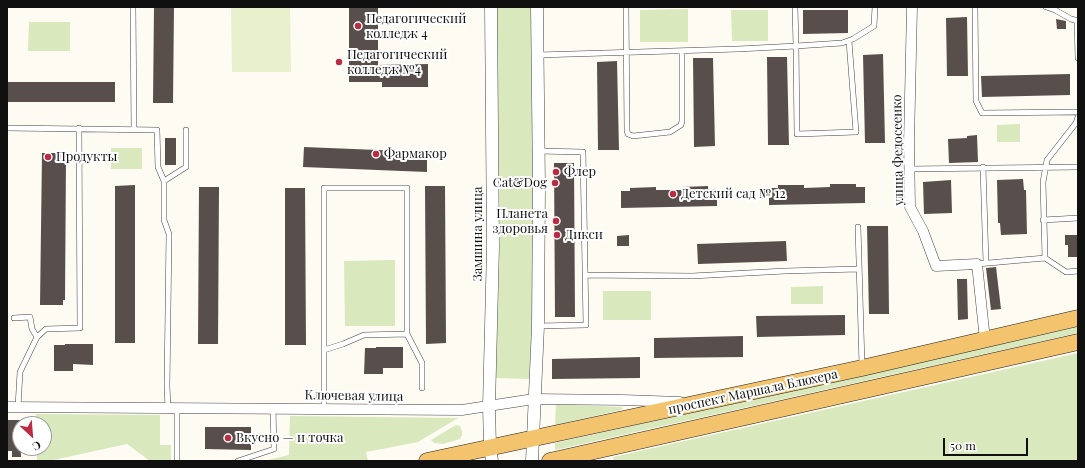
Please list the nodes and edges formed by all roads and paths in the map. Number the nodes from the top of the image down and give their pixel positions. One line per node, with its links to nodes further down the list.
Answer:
1 (133, 7): 21 (lane)
2 (491, 7): 49 (street, Замшина улица)
3 (537, 7): 15 (street)
4 (626, 7): 14 (lane)
5 (796, 7): 12 (lane)
6 (875, 7): 11 (lane)
7 (912, 7): 27 (street, улица Федосеенко)
8 (975, 7): 17 (lane)
9 (1046, 7): 10 (lane)
10 (1078, 21): 16 (lane)
11 (849, 41): 12 (lane); 12 (lane)
12 (796, 46): 13 (lane)
13 (682, 51): 14 (lane); 14 (lane)
14 (627, 52): 15 (lane)
15 (538, 55): 23 (street)
16 (1078, 58)
17 (1078, 112)
18 (1078, 117): 25 (lane)
19 (7, 128): 20 (lane)
20 (79, 128): 21 (lane); 41 (lane)
21 (134, 129): 28 (lane)
22 (186, 130): 28 (lane)
23 (539, 151): 36 (lane); 39 (street)
24 (983, 167): 25 (lane); 27 (lane); 33 (lane)
25 (1046, 168): 26 (lane); 30 (lane)
26 (1078, 168)
27 (910, 169): 33 (street, улица Федосеенко)
28 (164, 181): 52 (lane)
29 (1078, 218): 30 (lane)
30 (1043, 220): 32 (lane)
31 (858, 227): 34 (lane)
32 (1045, 258): 33 (lane); 35 (lane)
33 (981, 263): 42 (street)
34 (858, 269): 36 (lane); 45 (lane)
35 (1078, 271)
36 (585, 275): 39 (lane)
37 (14, 318): 41 (lane)
38 (1078, 318): 42 (main road, проспект Маршала Блюхера)
39 (538, 326): 47 (street)
40 (407, 334): 44 (lane); 44 (lane); 46 (lane)
41 (37, 337): 51 (lane)
42 (985, 340): 45 (main road, проспект Маршала Блюхера)
43 (1078, 342): 61 (main road, проспект Маршала Блюхера)
44 (324, 350): 54 (lane)
45 (862, 368): 48 (main road, проспект Маршала Блюхера)
46 (422, 388)
47 (534, 399): 48 (street, Ключевая улица); 49 (street, Ключевая улица); 55 (street)
48 (700, 403): 55 (main road, проспект Маршала Блюхера)
49 (489, 406): 54 (street, Ключевая улица); 56 (street, Замшина улица)
50 (7, 407): 51 (street, Ключевая улица)
51 (18, 407): 52 (street, Ключевая улица)
52 (173, 408): 53 (street, Ключевая улица); 57 (lane)
53 (273, 409): 54 (street, Ключевая улица); 58 (lane)
54 (324, 409)
55 (532, 438): 56 (main road, проспект Маршала Блюхера); 60 (street)
56 (491, 454): 59 (main road, проспект Маршала Блюхера)
57 (177, 461)
58 (238, 461)
59 (427, 461)
60 (532, 461)
61 (550, 461)

